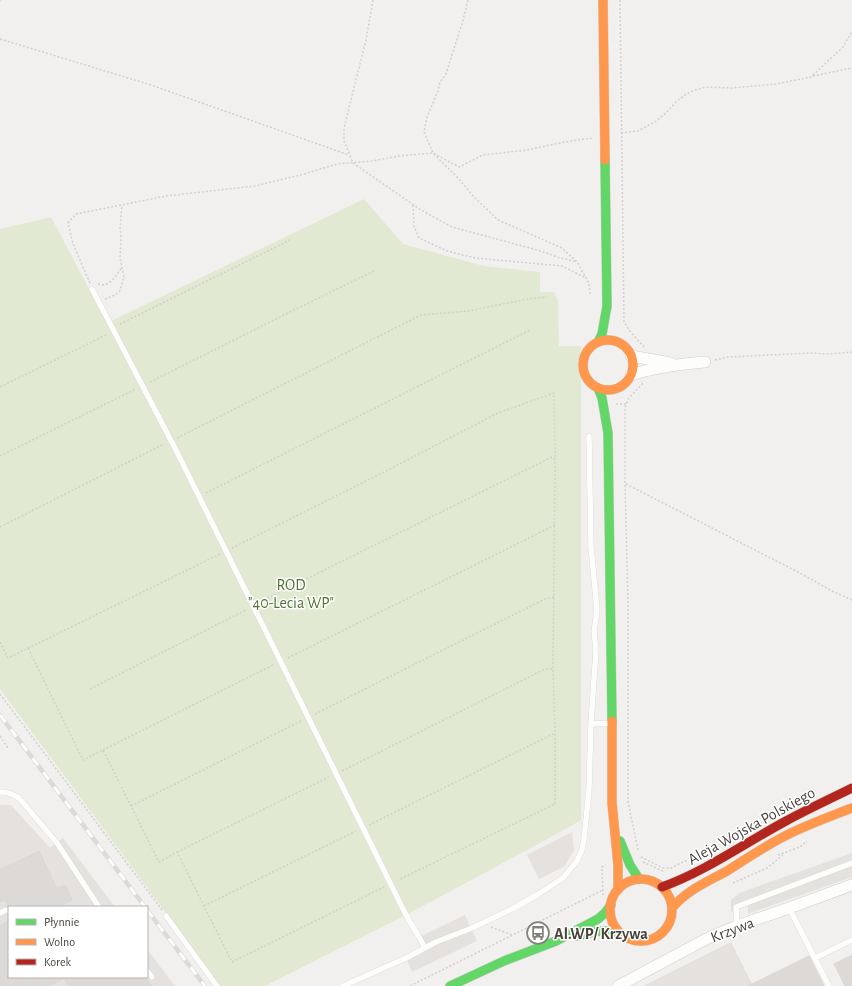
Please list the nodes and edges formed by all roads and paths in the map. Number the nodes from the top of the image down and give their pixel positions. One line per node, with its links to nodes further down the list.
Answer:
1 (373, 0): 12 (path)
2 (468, 0): 11 (path)
3 (603, 0): 10 (street)
4 (620, 0): 9 (path)
5 (852, 32): 8 (path)
6 (0, 39): 12 (path)
7 (852, 68): 8 (path)
8 (811, 77): 9 (path)
9 (621, 133): 34 (path)
10 (605, 136): 11 (path); 26 (street)
11 (433, 153): 13 (path); 17 (path)
12 (350, 155): 13 (path)
13 (353, 163): 14 (path); 15 (path)
14 (122, 205): 18 (path); 20 (path)
15 (413, 205): 17 (path); 21 (path)
16 (290, 240): 28 (path)
17 (577, 262): 21 (path)
18 (122, 267): 23 (path); 23 (path)
19 (374, 271): 36 (path)
20 (88, 278): 22 (path); 23 (path)
21 (587, 279): 24 (path)
22 (91, 280)
23 (94, 286): 28 (lane)
24 (590, 294)
25 (547, 297): 42 (path)
26 (607, 306): 29 (street); 30 (street)
27 (530, 330): 46 (path)
28 (114, 331): 36 (lane); 37 (path)
29 (613, 334): 30 (street); 32 (street)
30 (598, 342): 38 (street)
31 (852, 352): 33 (path)
32 (632, 356): 34 (street); 35 (street)
33 (705, 362): 34 (street)
34 (648, 364): 35 (street); 45 (path)
35 (631, 375): 39 (street)
36 (142, 386): 42 (lane); 43 (path)
37 (0, 387)
38 (598, 388): 39 (street); 40 (street)
39 (615, 396): 40 (street)
40 (608, 433): 60 (street)
41 (589, 436): 61 (lane)
42 (171, 441): 46 (lane); 48 (path)
43 (0, 456)
44 (555, 460): 47 (path); 49 (path); 52 (path)
45 (625, 483): 51 (path); 73 (path)
46 (199, 497): 49 (lane)
47 (555, 525): 50 (path); 55 (path)
48 (0, 526)
49 (226, 551): 52 (lane); 54 (path)
50 (554, 597): 56 (path); 59 (path)
51 (852, 600)
52 (254, 606): 55 (lane); 57 (path)
53 (0, 642): 54 (path)
54 (28, 648): 65 (path)
55 (281, 661): 59 (lane); 65 (path)
56 (553, 669): 62 (path); 66 (path)
57 (90, 689)
58 (0, 694): 87 (path)
59 (309, 717): 66 (lane); 69 (path)
60 (612, 723): 61 (lane); 72 (street)
61 (591, 724): 88 (lane)
62 (555, 733): 71 (path); 77 (path)
63 (0, 736): 64 (path)
64 (8, 748)
65 (103, 750): 69 (path)
66 (336, 774): 71 (lane); 74 (path)
67 (852, 788): 79 (street, Aleja Wojska Polskiego)
68 (0, 792): 83 (lane)
69 (131, 806): 74 (path)
70 (852, 808): 85 (street, Aleja Wojska Polskiego)
71 (363, 828): 77 (lane); 84 (path)
72 (615, 828): 76 (street); 81 (street)
73 (636, 840)
74 (177, 852): 84 (path)
75 (852, 863): 89 (lane)
76 (639, 879): 79 (street); 81 (street)
77 (391, 884): 84 (path); 94 (lane)
78 (852, 885): 86 (street, Krzywa)
79 (662, 887): 85 (street)
80 (603, 890): 91 (path)
81 (618, 890): 82 (street)
82 (611, 905): 90 (street); 93 (street)
83 (98, 906)
84 (204, 906)
85 (672, 908): 90 (street)
86 (790, 908): 89 (street, Krzywa); 95 (lane)
87 (166, 916): 98 (lane)
88 (482, 924): 91 (path); 94 (lane)
89 (737, 926): 102 (street, Krzywa)
90 (621, 934): 93 (street)
91 (513, 935): 100 (path)
92 (852, 940): 95 (lane)
93 (556, 941): 101 (street)
94 (425, 948): 99 (lane)
95 (815, 958): 103 (lane)
96 (148, 972): 97 (lane)
97 (152, 977)
98 (217, 986)
99 (343, 986)
100 (410, 986)
101 (450, 986)
102 (618, 986)
103 (829, 986)

